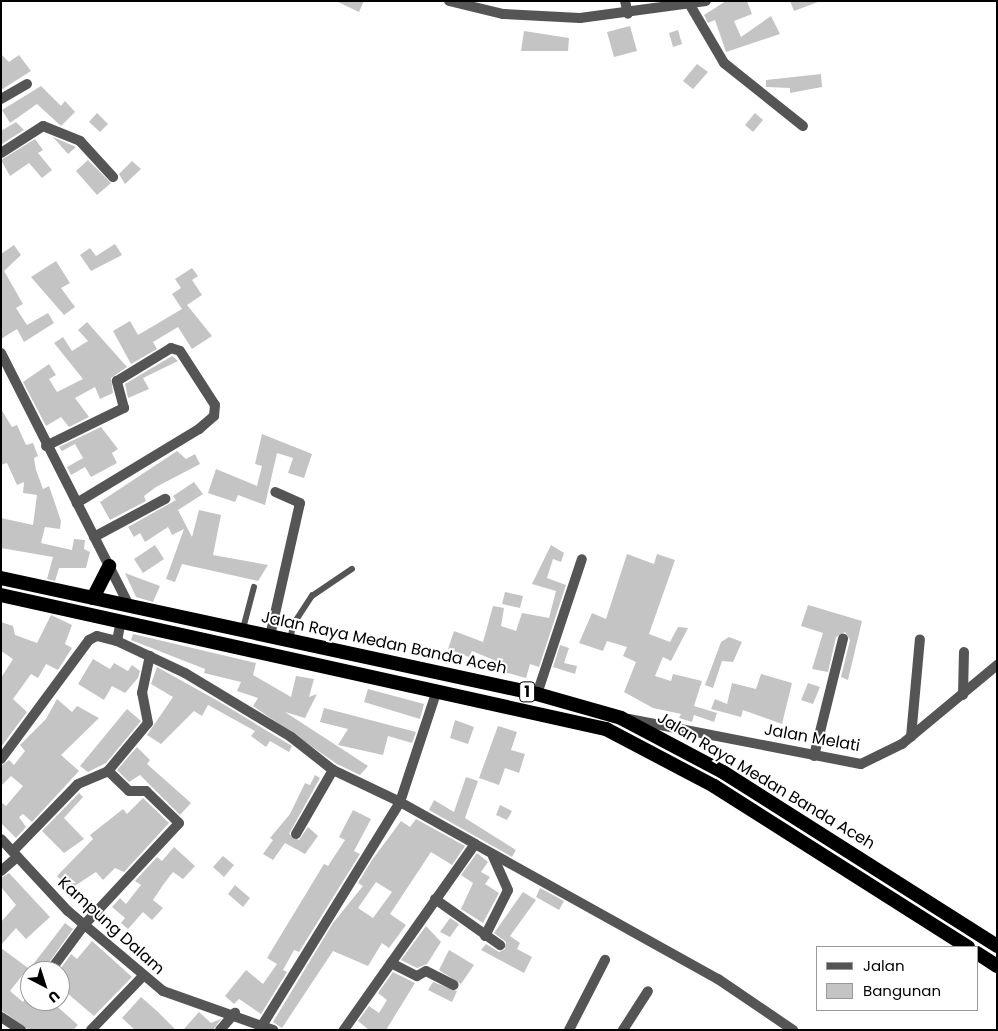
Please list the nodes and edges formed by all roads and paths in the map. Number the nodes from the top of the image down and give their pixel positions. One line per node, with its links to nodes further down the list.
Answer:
1 (449, 1): 5 (street)
2 (625, 1): 5 (street)
3 (706, 1): 4 (street)
4 (690, 5): 5 (street); 8 (street)
5 (628, 14)
6 (27, 84): 7 (street)
7 (1, 99)
8 (803, 126)
9 (1, 153): 10 (street)
10 (113, 177)
11 (1, 353): 12 (street)
12 (46, 446): 15 (street); 15 (street)
13 (275, 492): 27 (street)
14 (165, 499): 16 (street)
15 (77, 503): 16 (street)
16 (94, 537): 18 (street)
17 (582, 559): 36 (street)
18 (109, 566): 23 (highway); 24 (street)
19 (352, 569): 31 (lane)
20 (1, 578): 23 (highway, Jalan Raya Medan Banda Aceh / 1)
21 (254, 587): 26 (lane)
22 (1, 595): 25 (highway, Jalan Raya Medan Banda Aceh / 1)
23 (93, 598): 24 (highway, Jalan Raya Medan Banda Aceh / 1)
24 (130, 607): 26 (highway, Jalan Raya Medan Banda Aceh / 1)
25 (122, 620): 30 (street); 35 (highway, Jalan Raya Medan Banda Aceh / 1)
26 (243, 631): 27 (highway, Jalan Raya Medan Banda Aceh / 1)
27 (270, 636): 31 (highway, Jalan Raya Medan Banda Aceh / 1)
28 (843, 638): 40 (street)
29 (920, 638): 39 (street)
30 (118, 641): 33 (street); 41 (street)
31 (290, 641): 36 (highway, Jalan Raya Medan Banda Aceh / 1)
32 (964, 652): 37 (street)
33 (150, 656): 42 (street); 43 (street)
34 (997, 666): 37 (street, Jalan Melati)
35 (437, 690): 44 (street); 53 (highway, Jalan Raya Medan Banda Aceh / 1)
36 (537, 694): 38 (highway, Jalan Raya Medan Banda Aceh / 1)
37 (963, 695): 39 (street, Jalan Melati)
38 (621, 718): 40 (street, Jalan Melati); 52 (highway, Jalan Raya Medan Banda Aceh / 1)
39 (912, 737): 40 (street, Jalan Melati)
40 (814, 756)
41 (1, 759)
42 (333, 770): 44 (street); 45 (street)
43 (108, 771): 48 (street); 54 (street)
44 (400, 802): 47 (street); 69 (street)
45 (296, 834)
46 (1, 839): 48 (street, Kampung Dalam)
47 (475, 844): 49 (street); 51 (street)
48 (15, 854): 50 (street); 54 (street, Kampung Dalam)
49 (493, 855): 55 (street); 77 (street)
50 (1, 871)
51 (435, 899): 55 (street); 62 (street)
52 (930, 904): 53 (highway); 58 (highway, Jalan Raya Medan Banda Aceh / 1)
53 (921, 918): 57 (highway, Jalan Raya Medan Banda Aceh / 1)
54 (84, 925): 61 (street); 64 (street, Kampung Dalam)
55 (486, 936): 56 (street)
56 (500, 944)
57 (966, 946)
58 (997, 946)
59 (978, 954): 63 (highway)
60 (605, 960): 75 (street)
61 (57, 961)
62 (391, 963): 65 (street); 74 (street)
63 (997, 966)
64 (143, 976): 67 (street, Kampung Dalam); 71 (street)
65 (454, 985)
66 (648, 991): 76 (street)
67 (235, 1014): 69 (street, Kampung Dalam); 72 (street)
68 (1, 1017): 70 (street)
69 (257, 1025): 73 (street, Kampung Dalam)
70 (21, 1030)
71 (91, 1030)
72 (220, 1030)
73 (273, 1030)
74 (344, 1030)
75 (569, 1030)
76 (623, 1030)
77 (793, 1030)

